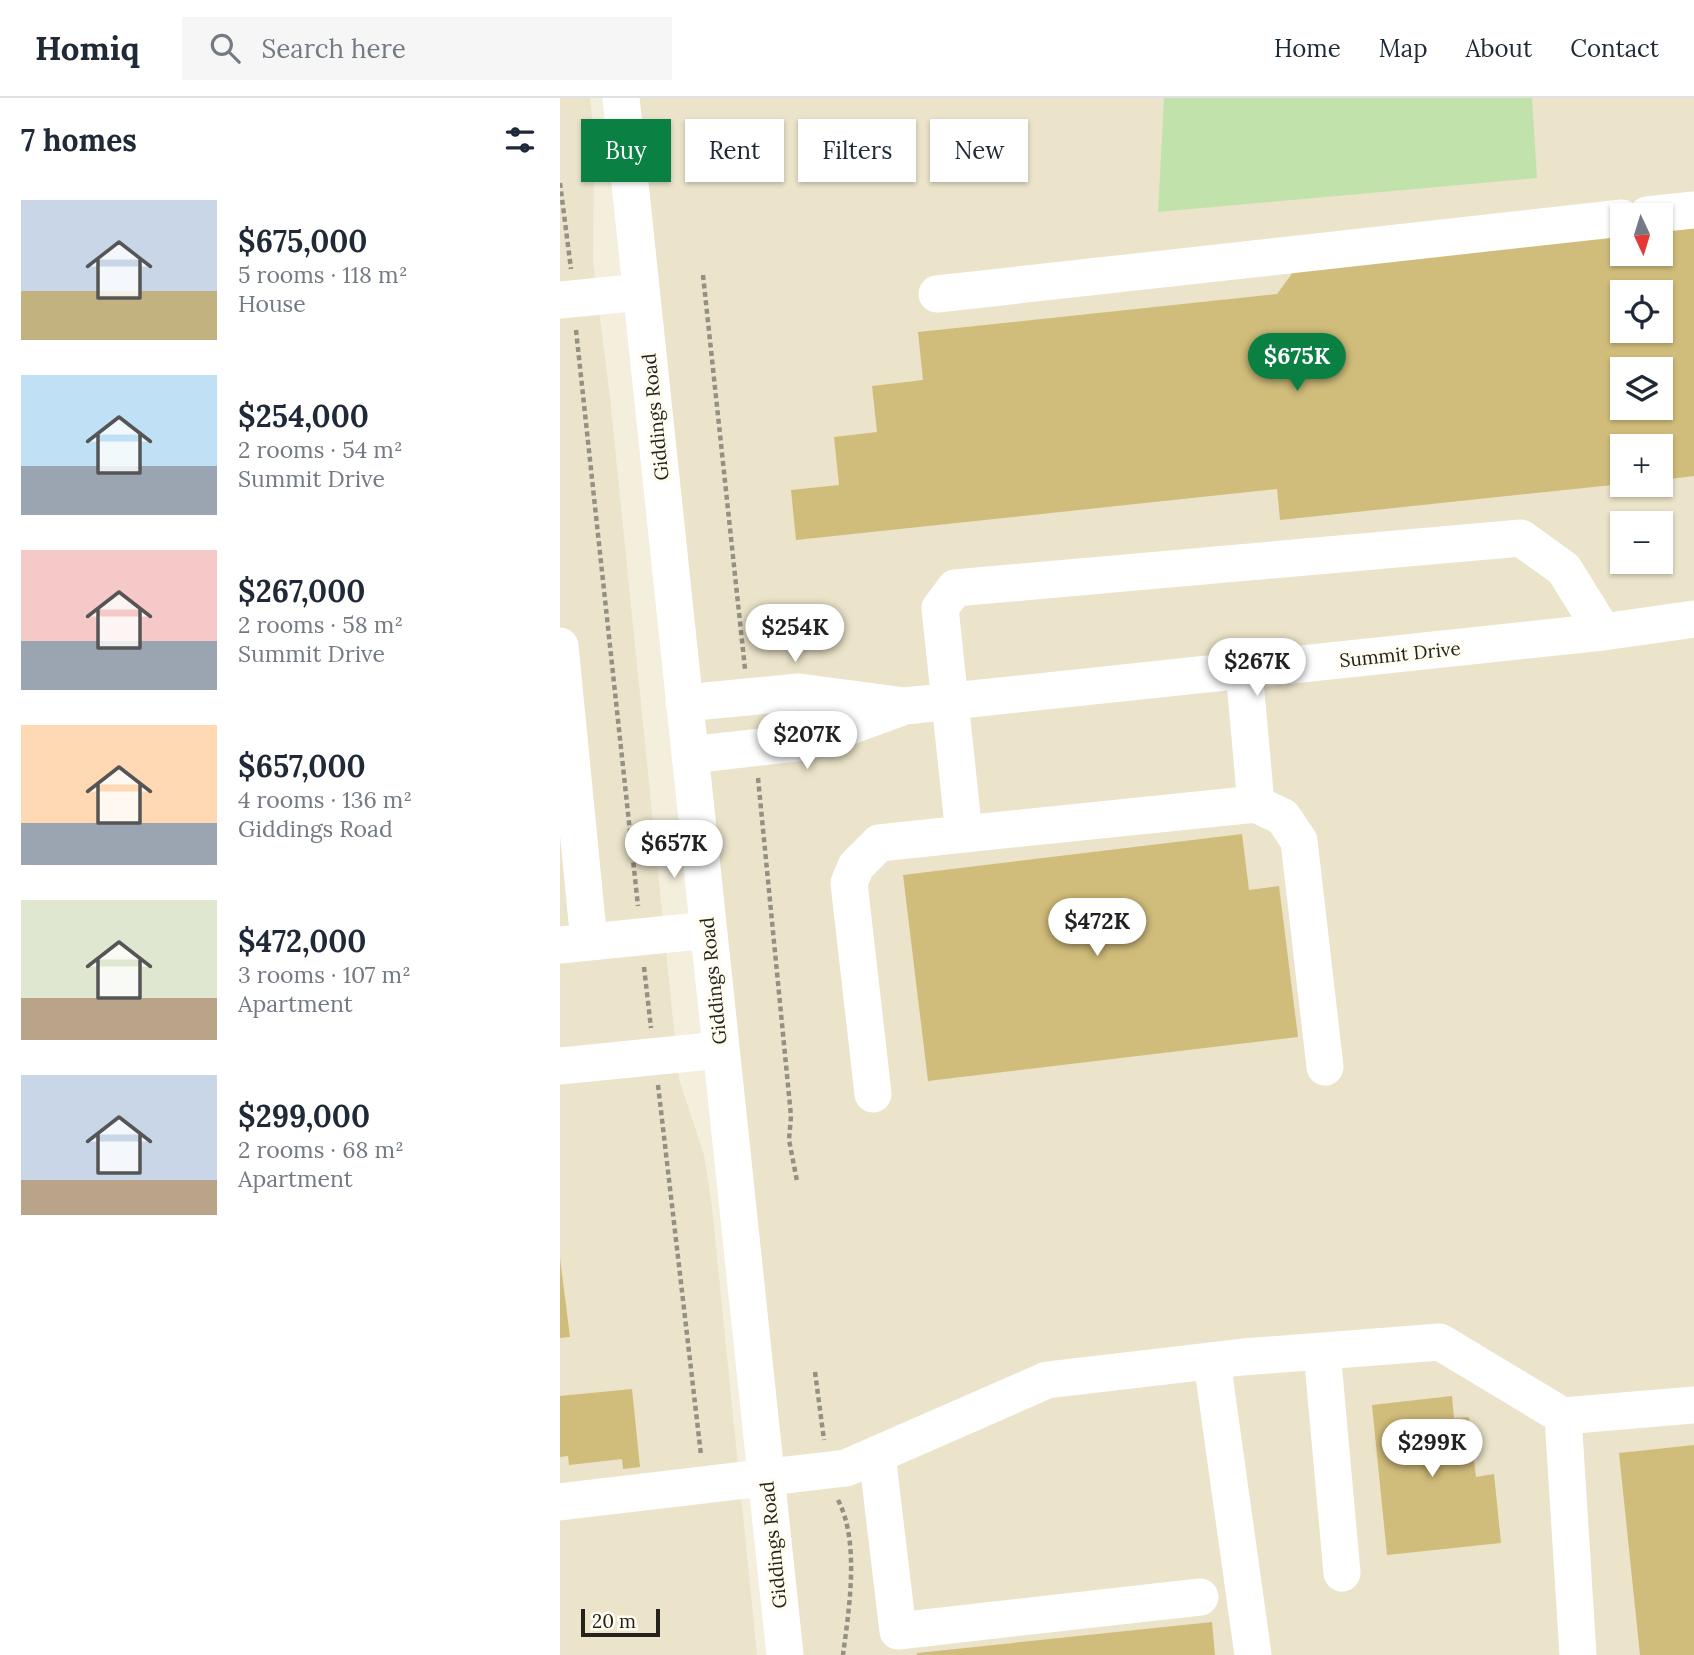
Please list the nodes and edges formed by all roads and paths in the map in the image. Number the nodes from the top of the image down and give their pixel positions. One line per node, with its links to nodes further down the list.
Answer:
1 (621, 98): 6 (street, Giddings Road)
2 (560, 183): 8 (path)
3 (1694, 210): 4 (street)
4 (1673, 212)
5 (1610, 219): 7 (street)
6 (641, 292): 8 (street); 14 (street, Giddings Road)
7 (937, 294)
8 (567, 299): 20 (path)
9 (1694, 619): 10 (street, Summit Drive)
10 (1602, 632): 12 (street, Summit Drive); 13 (street)
11 (560, 646): 21 (street)
12 (1244, 670): 13 (street, Summit Drive); 17 (street)
13 (951, 701): 15 (street, Summit Drive); 18 (street)
14 (684, 703): 15 (street, Summit Drive); 16 (street, Giddings Road)
15 (905, 706): 16 (street, Summit Drive)
16 (690, 755): 19 (street, Giddings Road)
17 (1256, 804): 18 (street); 25 (street)
18 (964, 834): 26 (street)
19 (708, 930): 20 (street); 22 (street, Giddings Road)
20 (641, 937): 21 (street); 23 (path)
21 (575, 943)
22 (720, 1050): 23 (street); 34 (street, Giddings Road)
23 (655, 1056): 24 (street); 35 (path)
24 (560, 1066)
25 (1325, 1067)
26 (873, 1094)
27 (1322, 1351): 28 (street); 31 (street); 37 (street)
28 (1212, 1361): 32 (street); 41 (street)
29 (815, 1372): 33 (path)
30 (1694, 1405): 31 (street)
31 (1563, 1416): 42 (street)
32 (877, 1455): 33 (street); 38 (street)
33 (829, 1470): 34 (street); 40 (path)
34 (766, 1476): 35 (street); 39 (street, Giddings Road)
35 (703, 1484): 36 (street)
36 (560, 1502)
37 (1342, 1573)
38 (1200, 1597)
39 (785, 1655)
40 (843, 1655)
41 (1253, 1655)
42 (1578, 1655)

